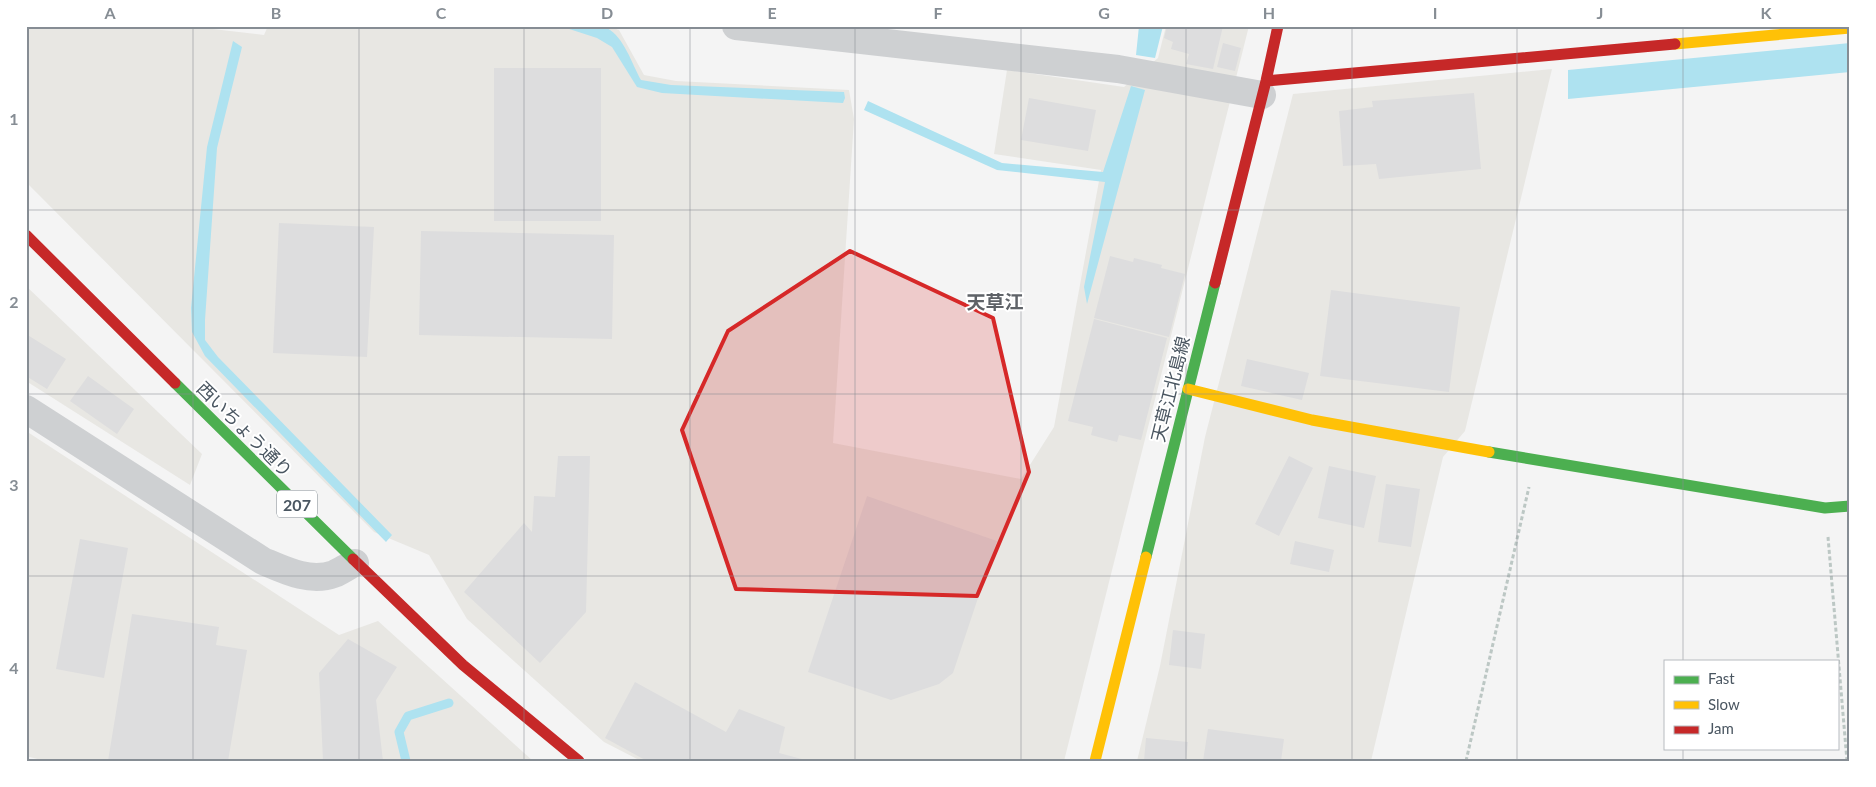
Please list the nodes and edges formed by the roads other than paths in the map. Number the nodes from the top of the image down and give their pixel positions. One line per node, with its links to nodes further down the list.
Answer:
1 (736, 26): 4 (street)
2 (1278, 26): 4 (main road, 天草江北島線)
3 (1850, 28): 4 (main road)
4 (1264, 88): 6 (main road, 天草江北島線)
5 (26, 235): 9 (main road, 西いちょう通り / 207)
6 (1188, 389): 8 (main road); 11 (main road, 天草江北島線)
7 (26, 409): 9 (street)
8 (1850, 506)
9 (355, 562): 10 (main road, 西いちょう通り / 207)
10 (579, 761)
11 (1096, 761)

